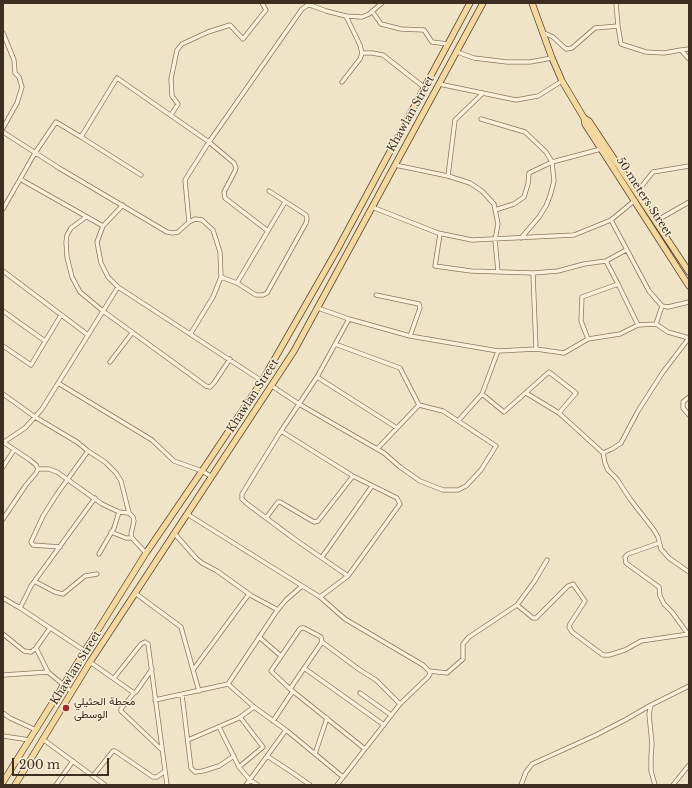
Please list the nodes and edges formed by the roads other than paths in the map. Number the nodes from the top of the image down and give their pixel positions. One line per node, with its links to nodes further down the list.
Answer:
1 (262, 3): 26 (street)
2 (382, 3): 9 (street)
3 (470, 3): 14 (main road, Khawlan Street)
4 (483, 3): 17 (main road, Khawlan Street)
5 (532, 3): 8 (main road, 50 meters Street)
6 (535, 3): 8 (main road, 50 meters Street)
7 (617, 3): 11 (street)
8 (535, 10): 12 (main road, 50 meters Street)
9 (372, 11): 10 (street); 14 (street)
10 (346, 16): 18 (street); 32 (street)
11 (618, 26): 12 (street); 16 (street)
12 (542, 32): 19 (main road, 50 meters Street)
13 (3, 33): 29 (street)
14 (448, 44): 24 (main road, Khawlan Street)
15 (689, 49): 16 (street)
16 (681, 50): 20 (street)
17 (457, 52): 19 (street); 23 (main road, Khawlan Street)
18 (362, 53): 22 (street); 24 (street)
19 (552, 58): 21 (main road, 50 meters Street)
20 (689, 59)
21 (562, 81): 25 (street); 27 (main road, 50 meters Street)
22 (342, 82)
23 (439, 84): 25 (street); 36 (main road, Khawlan Street)
24 (425, 88): 59 (main road, Khawlan Street)
25 (483, 93): 39 (street)
26 (171, 116): 31 (street); 32 (street)
27 (584, 118): 33 (main road, 50 meters Street); 42 (main road, 50 meters Street)
28 (481, 119): 35 (street)
29 (3, 128)
30 (3, 132): 34 (street)
31 (81, 137): 34 (street); 38 (street)
32 (209, 142): 53 (street); 55 (street)
33 (601, 149): 35 (street); 43 (main road, 50 meters Street)
34 (35, 153): 40 (street); 46 (street)
35 (552, 162): 49 (street); 57 (street)
36 (395, 165): 39 (street); 47 (main road, Khawlan Street)
37 (689, 166): 42 (street)
38 (142, 175)
39 (448, 176): 49 (street)
40 (20, 179): 48 (street); 50 (street)
41 (269, 191): 44 (street)
42 (637, 192): 52 (main road, 50 meters Street)
43 (634, 201): 51 (street); 70 (main road, 50 meters Street)
44 (285, 202): 55 (street); 68 (street)
45 (689, 202): 52 (street)
46 (123, 205): 53 (street); 54 (street)
47 (372, 207): 56 (street); 61 (main road, Khawlan Street)
48 (3, 209)
49 (495, 210): 58 (street)
50 (86, 217): 54 (street); 77 (street)
51 (611, 220): 57 (street); 60 (street)
52 (656, 221): 65 (main road, 50 meters Street)
53 (189, 222): 67 (street)
54 (103, 226): 71 (street)
55 (268, 231): 68 (street)
56 (440, 234): 58 (street); 64 (street)
57 (521, 238): 58 (street)
58 (495, 240): 64 (street)
59 (337, 250): 61 (main road); 96 (main road, Khawlan Street)
60 (626, 250): 62 (street); 74 (street)
61 (345, 257): 75 (main road, Khawlan Street)
62 (606, 261): 66 (street); 69 (street)
63 (3, 271): 78 (street)
64 (498, 272): 66 (street)
65 (689, 272)
66 (533, 273): 91 (street)
67 (221, 277): 68 (street); 83 (street)
68 (237, 283)
69 (618, 284): 81 (street); 87 (street)
70 (689, 286)
71 (118, 287): 77 (street); 83 (street)
72 (376, 295): 85 (street)
73 (689, 302): 74 (street)
74 (662, 306): 80 (street)
75 (318, 308): 79 (street); 98 (main road, Khawlan Street)
76 (3, 311): 88 (street)
77 (103, 311): 82 (street); 84 (street)
78 (61, 315): 84 (street); 88 (street)
79 (349, 319): 85 (street); 89 (street)
80 (656, 324): 81 (street); 86 (street)
81 (638, 325): 87 (street)
82 (132, 333): 93 (street); 94 (street)
83 (191, 333): 93 (street)
84 (88, 335): 97 (street)
85 (410, 336): 92 (street)
86 (689, 338): 115 (street)
87 (588, 340): 91 (street)
88 (45, 341): 90 (street)
89 (335, 344): 95 (street); 104 (street)
90 (3, 346)
91 (536, 349): 92 (street)
92 (498, 350): 101 (street)
93 (230, 359): 96 (street)
94 (110, 362)
95 (317, 377): 103 (street); 109 (street)
96 (262, 381): 118 (main road, Khawlan Street)
97 (58, 383): 107 (street); 118 (street)
98 (272, 386): 103 (street); 120 (main road, Khawlan Street)
99 (526, 393): 101 (street); 105 (street); 105 (street)
100 (3, 394): 107 (street)
101 (482, 394): 108 (street)
102 (689, 397): 106 (street)
103 (299, 404): 110 (street); 112 (street)
104 (420, 405): 108 (street); 109 (street)
105 (559, 413): 115 (street)
106 (689, 415)
107 (35, 417): 111 (street); 114 (street)
108 (458, 421): 112 (street)
109 (397, 428): 112 (street)
110 (281, 431): 119 (street); 128 (street)
111 (3, 442): 113 (street)
112 (377, 449)
113 (14, 450): 116 (street); 117 (street)
114 (88, 451): 121 (street); 125 (street)
115 (603, 452): 132 (street)
116 (3, 467)
117 (38, 469): 121 (street); 127 (street)
118 (202, 471): 120 (street); 134 (main road, Khawlan Street)
119 (353, 476): 122 (street); 128 (street)
120 (212, 477): 126 (main road, Khawlan Street)
121 (67, 478): 123 (street); 133 (street)
122 (372, 486): 136 (street); 140 (street)
123 (95, 498): 124 (street); 133 (street)
124 (119, 512): 125 (street); 129 (street)
125 (129, 513): 131 (street)
126 (187, 514): 130 (main road, Khawlan Street); 142 (street)
127 (3, 518)
128 (266, 518): 136 (street)
129 (111, 532): 131 (street); 135 (street)
130 (174, 533): 143 (main road, Khawlan Street); 144 (street)
131 (132, 538): 134 (street)
132 (659, 542): 138 (street); 151 (street)
133 (60, 547): 141 (street)
134 (146, 553): 156 (main road, Khawlan Street)
135 (99, 554)
136 (322, 557): 140 (street)
137 (547, 560): 147 (street)
138 (689, 572)
139 (97, 574): 141 (street)
140 (348, 576): 145 (street)
141 (36, 582): 148 (street)
142 (302, 586): 145 (street); 149 (street)
143 (135, 593): 158 (main road, Khawlan Street); 161 (street)
144 (249, 594): 149 (street); 161 (street)
145 (320, 597): 162 (street)
146 (3, 598): 148 (street)
147 (517, 605): 151 (street); 162 (street)
148 (20, 608): 150 (street)
149 (278, 610): 153 (street)
150 (50, 628): 155 (street); 156 (street)
151 (688, 634)
152 (4, 637): 155 (street)
153 (259, 637): 157 (street); 166 (street)
154 (322, 642): 157 (street); 159 (street); 176 (street)
155 (36, 648): 163 (street)
156 (85, 651): 167 (main road, Khawlan Street)
157 (281, 656): 169 (street)
158 (90, 662): 165 (street); 171 (main road, Khawlan Street)
159 (304, 668): 169 (street); 184 (street)
160 (152, 669): 165 (street); 172 (street); 175 (street)
161 (193, 670): 170 (street)
162 (429, 671): 176 (street)
163 (48, 672): 164 (street); 167 (street)
164 (3, 675)
165 (114, 678): 172 (street)
166 (228, 684): 170 (street); 178 (street)
167 (63, 685): 171 (street); 186 (main road, Khawlan Street)
168 (689, 686): 177 (street)
169 (291, 690): 182 (street); 183 (street)
170 (199, 691): 174 (street)
171 (72, 692): 190 (main road, Khawlan Street)
172 (134, 693): 193 (street)
173 (360, 693): 180 (street)
174 (182, 695): 175 (street); 191 (street)
175 (155, 700): 193 (street)
176 (400, 704): 180 (street)
177 (651, 705): 213 (street); 214 (street)
178 (254, 706): 181 (street); 183 (street)
179 (3, 713): 186 (street)
180 (391, 715): 184 (street)
181 (240, 717): 185 (street); 199 (street)
182 (326, 718): 192 (street); 194 (street)
183 (273, 721): 187 (street)
184 (384, 725): 192 (street)
185 (219, 727): 191 (street); 195 (street)
186 (36, 730): 189 (main road, Khawlan Street)
187 (286, 730): 194 (street); 196 (street)
188 (3, 736): 189 (street)
189 (30, 740): 204 (main road, Khawlan Street)
190 (44, 740): 197 (street); 205 (main road, Khawlan Street)
191 (188, 740): 195 (street)
192 (366, 748): 202 (street)
193 (162, 750): 200 (street)
194 (315, 754): 202 (street)
195 (234, 756): 199 (street)
196 (267, 756): 203 (street); 211 (street)
197 (73, 761): 201 (street); 206 (street)
198 (689, 765): 215 (street)
199 (239, 767): 203 (street)
200 (165, 771): 201 (street); 208 (street)
201 (93, 776): 207 (street)
202 (343, 777): 212 (street)
203 (250, 780): 209 (street); 210 (street)
204 (3, 782)
205 (15, 785)
206 (57, 785)
207 (106, 785)
208 (167, 785)
209 (246, 785)
210 (258, 785)
211 (310, 785)
212 (337, 785)
213 (521, 785)
214 (655, 785)
215 (673, 785)

